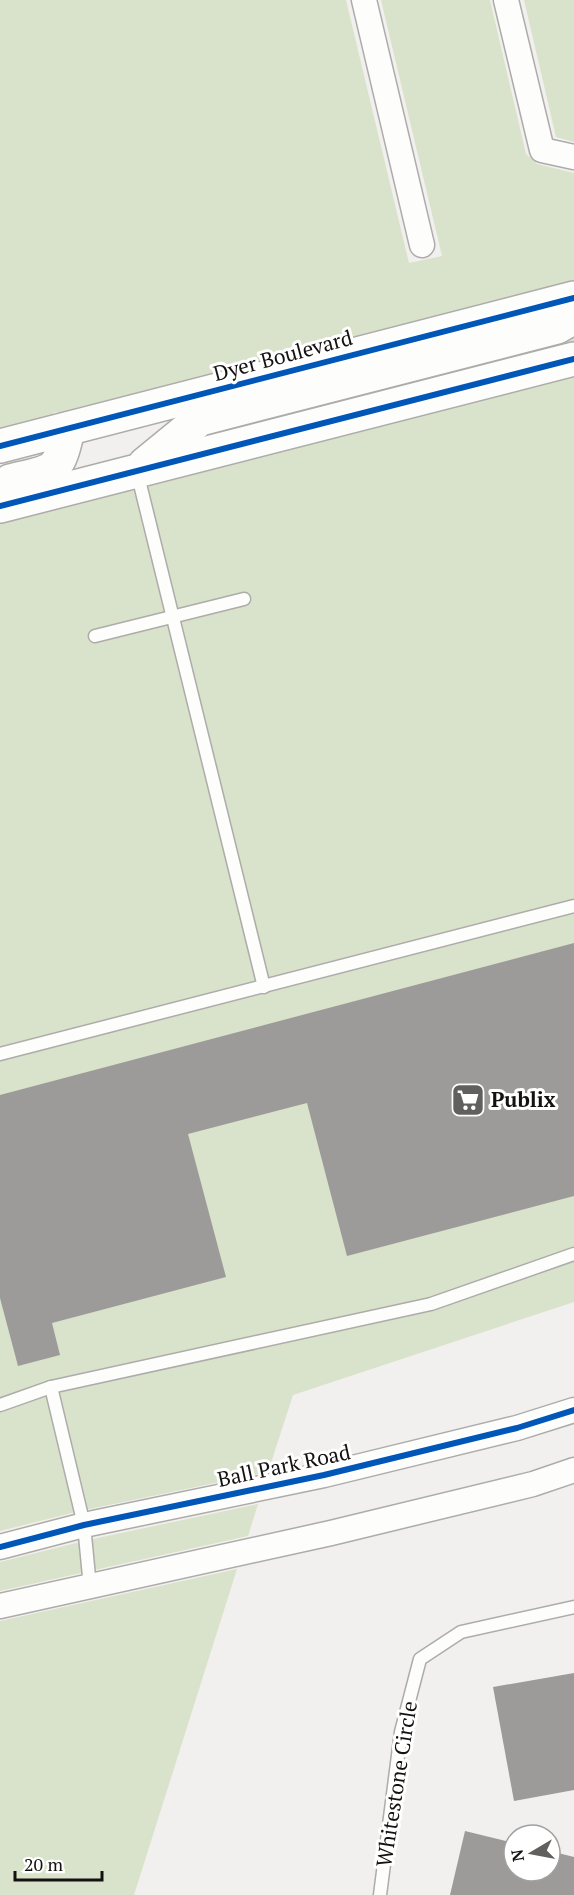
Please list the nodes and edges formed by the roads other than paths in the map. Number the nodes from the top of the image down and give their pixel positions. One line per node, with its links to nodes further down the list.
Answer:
1 (364, 0): 4 (street)
2 (506, 0): 3 (street)
3 (574, 157)
4 (422, 245)
5 (574, 298): 8 (main road, Dyer Boulevard)
6 (574, 317): 10 (main road)
7 (574, 359): 10 (main road)
8 (68, 429): 9 (main road, Dyer Boulevard); 11 (main road)
9 (0, 446)
10 (137, 471): 12 (main road); 14 (lane)
11 (0, 484)
12 (0, 506)
13 (244, 599): 14 (lane)
14 (172, 618): 15 (lane); 17 (lane)
15 (95, 636)
16 (574, 906): 17 (lane)
17 (264, 987): 18 (lane)
18 (0, 1054)
19 (574, 1254): 20 (lane)
20 (51, 1388): 21 (lane); 24 (lane)
21 (0, 1405)
22 (574, 1410): 24 (street, Ball Park Road)
23 (574, 1470): 26 (street)
24 (84, 1525): 25 (street, Ball Park Road); 26 (lane)
25 (0, 1547)
26 (90, 1587): 27 (street)
27 (0, 1606)
28 (574, 1607): 29 (lane, Whitestone Circle)
29 (380, 1895)

